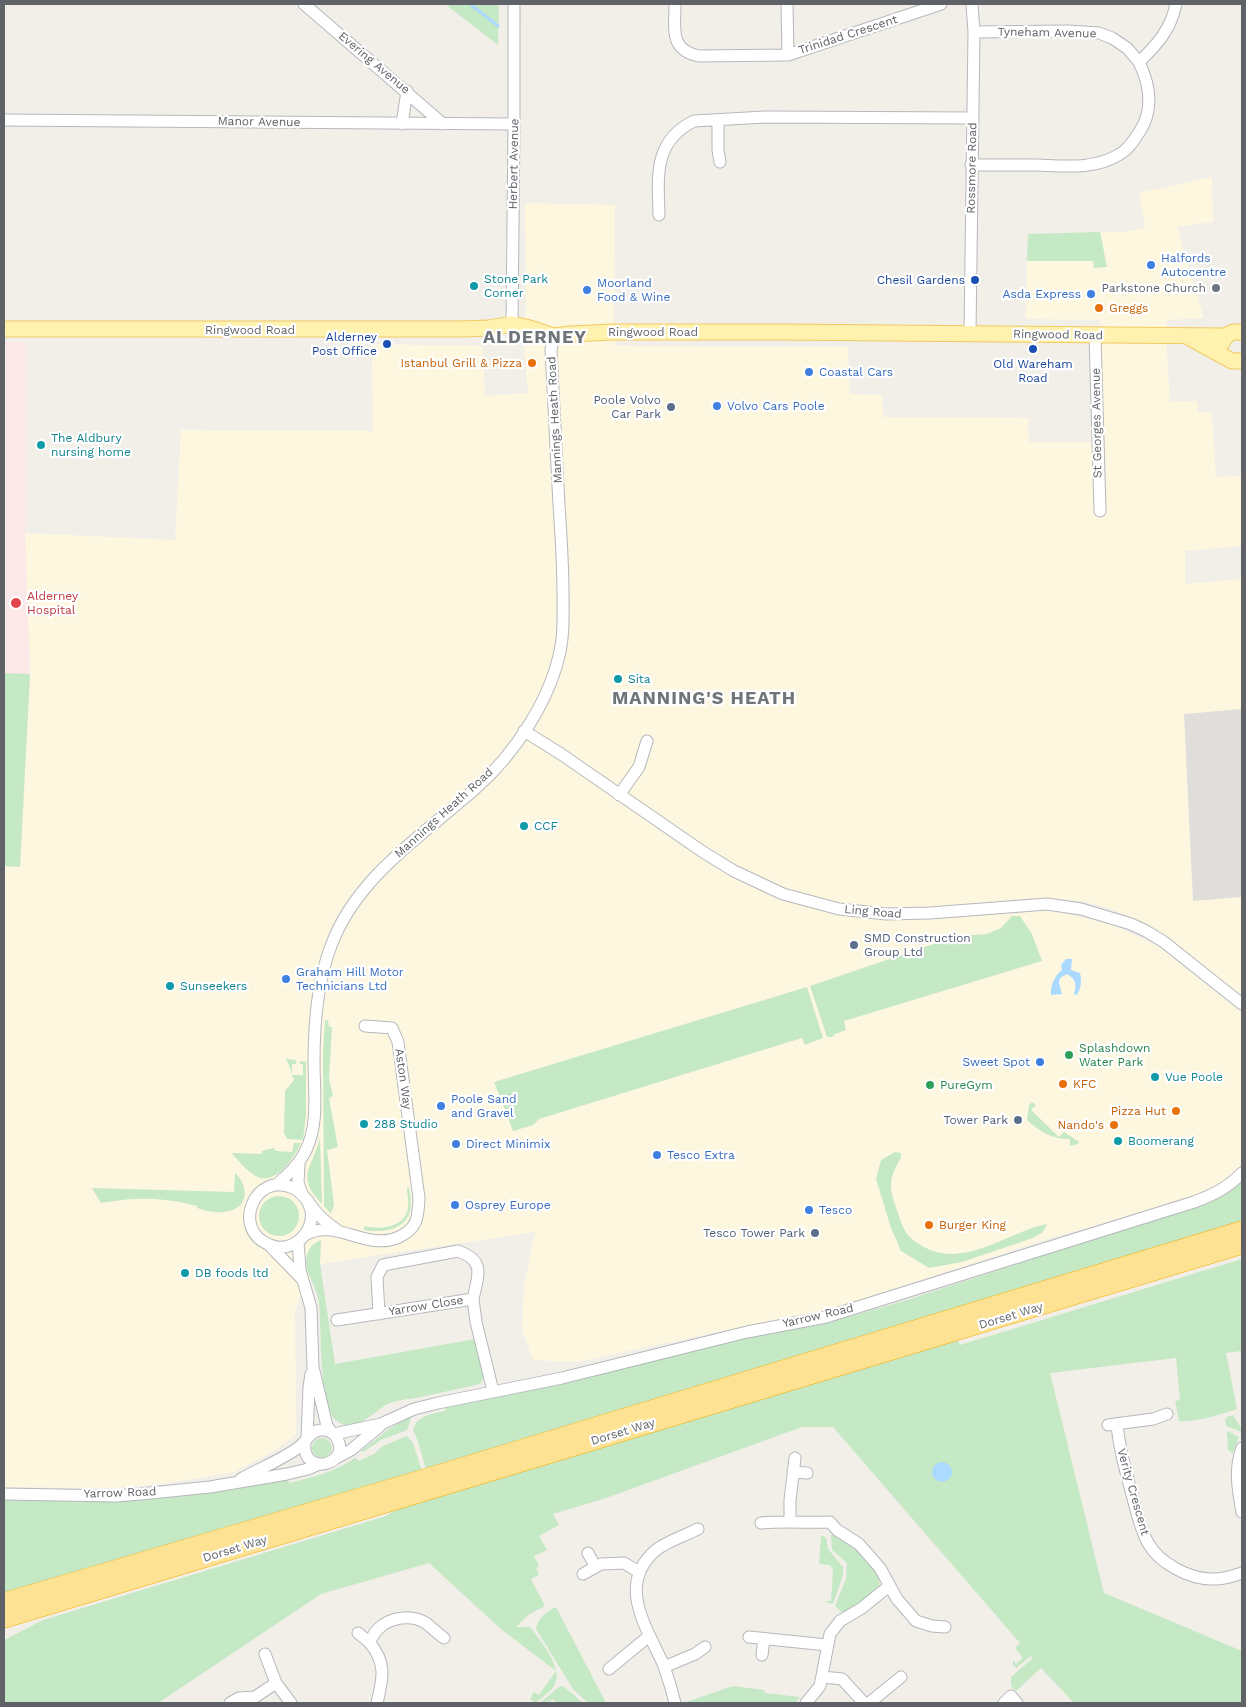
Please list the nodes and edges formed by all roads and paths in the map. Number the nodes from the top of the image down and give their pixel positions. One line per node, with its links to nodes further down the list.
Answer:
1 (304, 4): 11 (street, Evering Avenue)
2 (514, 4): 17 (street, Herbert Avenue)
3 (675, 4): 9 (street, Trinidad Crescent)
4 (786, 4): 9 (street)
5 (941, 4): 9 (street, Trinidad Crescent)
6 (972, 4): 8 (street, Rossmore Road)
7 (1176, 4): 10 (street)
8 (974, 32): 10 (street, Tyneham Avenue); 12 (street, Rossmore Road)
9 (788, 55)
10 (1138, 62): 19 (street)
11 (407, 91): 15 (street); 16 (street, Evering Avenue)
12 (973, 118): 14 (street); 19 (street, Rossmore Road)
13 (4, 120): 15 (street, Manor Avenue)
14 (718, 121): 18 (street); 20 (street)
15 (402, 124): 16 (street, Manor Avenue)
16 (443, 124): 17 (street, Manor Avenue)
17 (514, 124): 21 (street, Herbert Avenue)
18 (720, 162)
19 (971, 165): 23 (street, Rossmore Road)
20 (659, 215)
21 (512, 324): 22 (main road, Ringwood Road); 26 (main road, Ringwood Road)
22 (4, 329)
23 (970, 333): 25 (main road, Ringwood Road); 26 (main road, Ringwood Road)
24 (1237, 333): 27 (main road, Ringwood Road); 28 (main road)
25 (1095, 335): 27 (main road, Ringwood Road); 29 (street, St Georges Avenue)
26 (554, 336): 30 (street, Mannings Heath Road)
27 (1184, 336): 28 (main road, Ringwood Road)
28 (1235, 362)
29 (1100, 511)
30 (524, 731): 32 (street, Ling Road); 35 (street, Mannings Heath Road)
31 (648, 741): 32 (street)
32 (620, 795): 33 (street, Ling Road)
33 (1242, 1004)
34 (365, 1026): 40 (street, Aston Way)
35 (299, 1164): 37 (street, Mannings Heath Road); 38 (street, Mannings Heath Road)
36 (1242, 1173): 49 (street, Yarrow Road)
37 (276, 1185): 38 (street); 42 (street)
38 (304, 1197): 40 (street, Aston Way); 41 (street)
39 (1242, 1230): 72 (highway, Dorset Way)
40 (339, 1231): 41 (street, Aston Way)
41 (301, 1238): 42 (street); 44 (street)
42 (269, 1245): 44 (street)
43 (1242, 1245): 73 (highway, Dorset Way)
44 (303, 1280): 48 (street)
45 (473, 1299): 46 (street, Yarrow Close); 46 (street, Yarrow Close); 49 (street, Yarrow Close)
46 (379, 1314): 47 (street, Yarrow Close)
47 (337, 1320)
48 (312, 1367): 52 (street); 53 (street)
49 (493, 1391): 51 (street, Yarrow Road)
50 (1167, 1414): 69 (street, Verity Crescent)
51 (381, 1424): 52 (street, Yarrow Road); 55 (street, Yarrow Road)
52 (333, 1434): 53 (street); 55 (street)
53 (306, 1440): 57 (street); 60 (street, Yarrow Road)
54 (1242, 1448): 62 (street)
55 (336, 1458): 57 (street)
56 (794, 1458): 58 (street)
57 (319, 1464): 60 (street, Yarrow Road)
58 (793, 1472): 59 (street); 63 (street)
59 (807, 1473)
60 (235, 1482): 61 (street, Yarrow Road)
61 (4, 1494)
62 (1242, 1512)
63 (790, 1521): 64 (street); 71 (street)
64 (761, 1523)
65 (698, 1529): 68 (street)
66 (588, 1554): 67 (street)
67 (595, 1566): 68 (street); 70 (street)
68 (639, 1572): 77 (street)
69 (1242, 1573)
70 (583, 1574)
71 (888, 1586): 74 (street); 83 (street)
72 (4, 1602)
73 (4, 1620)
74 (932, 1626): 75 (street); 80 (street)
75 (945, 1627)
76 (358, 1633): 82 (street)
77 (649, 1636): 87 (street); 88 (street)
78 (748, 1637): 81 (street)
79 (444, 1638): 82 (street)
80 (930, 1638)
81 (764, 1639): 83 (street); 86 (street)
82 (368, 1642): 94 (street)
83 (827, 1645): 90 (street)
84 (705, 1647): 87 (street)
85 (265, 1654): 91 (street)
86 (762, 1655)
87 (664, 1667): 95 (street)
88 (609, 1669)
89 (901, 1676): 98 (street)
90 (823, 1677): 96 (street); 97 (street)
91 (276, 1683): 92 (street); 93 (street)
92 (230, 1703)
93 (291, 1703)
94 (377, 1703)
95 (675, 1703)
96 (806, 1703)
97 (864, 1703)
98 (869, 1703)

